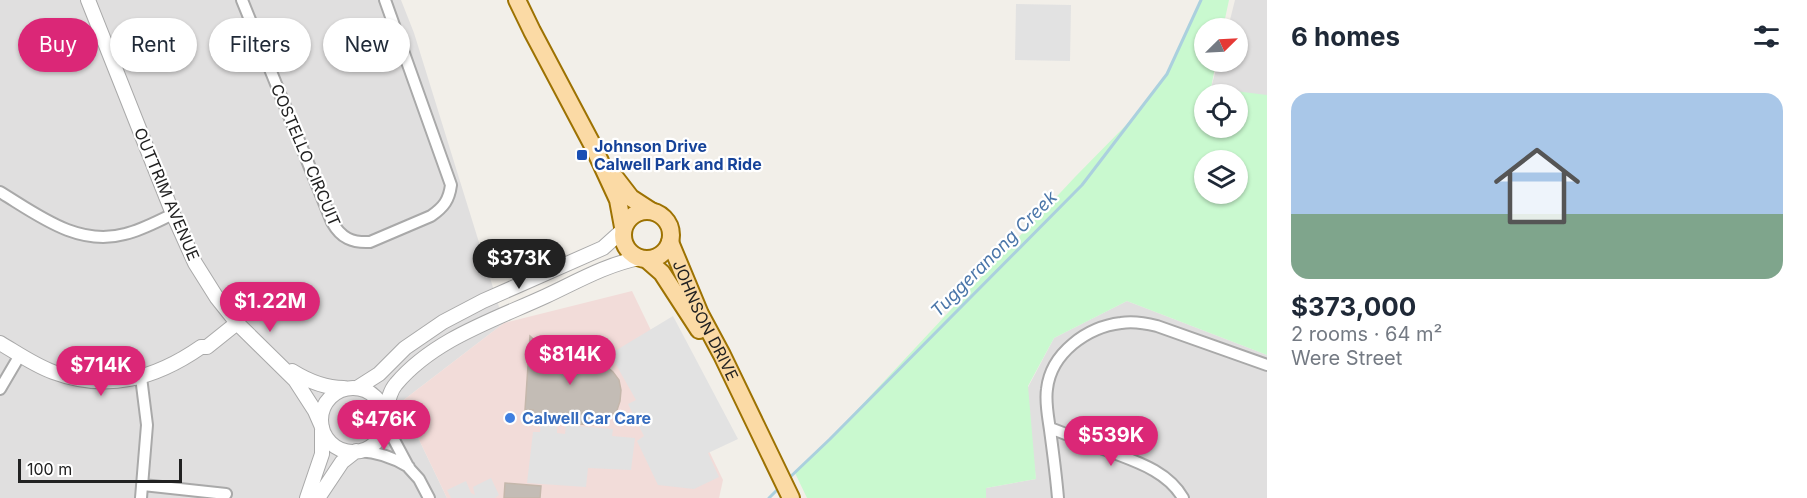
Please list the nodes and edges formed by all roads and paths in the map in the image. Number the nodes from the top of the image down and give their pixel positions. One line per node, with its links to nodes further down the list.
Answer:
1 (88, 0): 8 (street, OUTTRIM AVENUE)
2 (242, 0): 3 (street, COSTELLO CIRCUIT)
3 (385, 0)
4 (517, 0): 5 (main road)
5 (593, 146): 7 (main road); 9 (main road)
6 (0, 192): 8 (street)
7 (651, 211): 9 (main road); 10 (main road)
8 (173, 214): 12 (street, OUTTRIM AVENUE)
9 (623, 228): 11 (main road); 18 (street)
10 (670, 242): 11 (main road); 20 (main road, JOHNSON DRIVE)
11 (643, 259): 20 (main road, JOHNSON DRIVE); 21 (street)
12 (234, 319): 15 (street, OUTTRIM AVENUE); 17 (street)
13 (0, 343): 14 (street)
14 (20, 355): 17 (street); 19 (street)
15 (282, 365): 18 (street, OUTTRIM AVENUE); 22 (street, OUTTRIM AVENUE)
16 (1267, 365): 23 (street)
17 (141, 377): 26 (street)
18 (352, 388): 21 (street); 22 (street)
19 (0, 389)
20 (742, 396): 32 (main road, JOHNSON DRIVE)
21 (384, 420): 24 (street); 25 (street)
22 (322, 428): 24 (street); 29 (street)
23 (1050, 428): 33 (street); 34 (street)
24 (358, 451): 25 (street); 30 (street)
25 (409, 468): 31 (street)
26 (142, 484): 27 (street); 28 (street)
27 (226, 494)
28 (141, 498)
29 (307, 498)
30 (318, 498)
31 (429, 498)
32 (791, 498)
33 (1058, 498)
34 (1183, 498)

